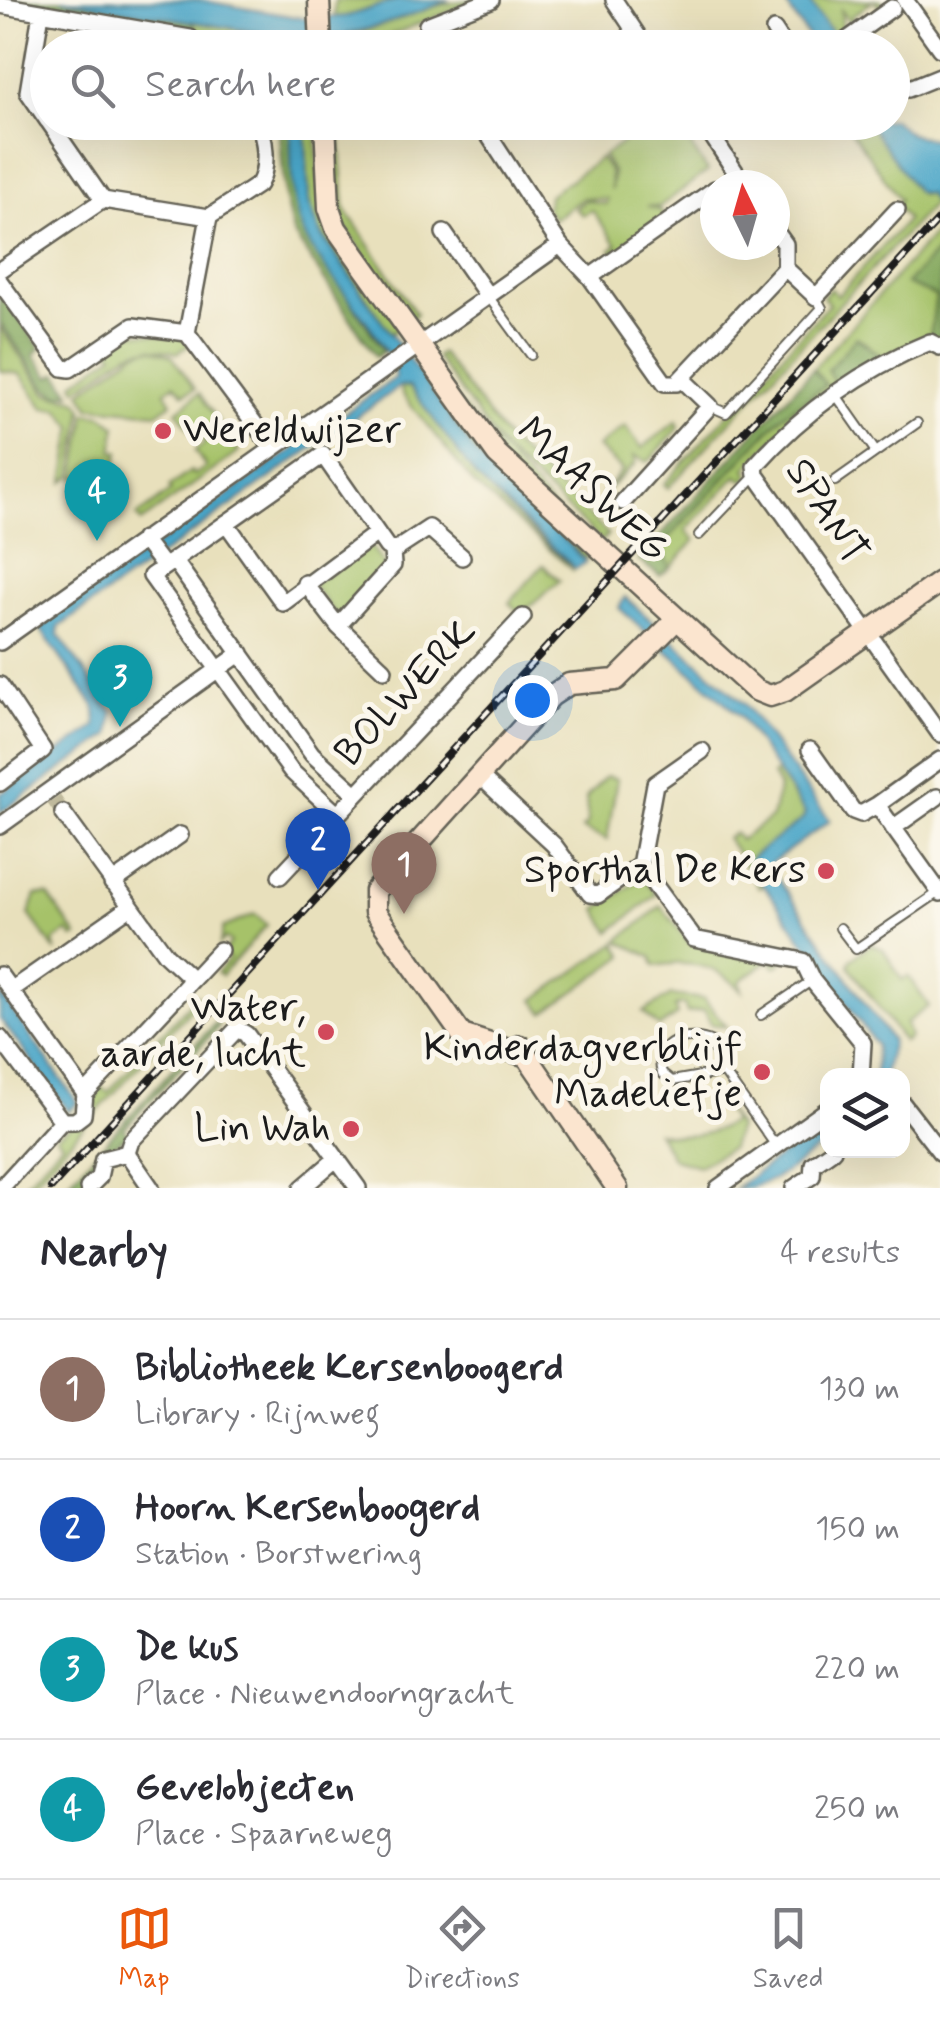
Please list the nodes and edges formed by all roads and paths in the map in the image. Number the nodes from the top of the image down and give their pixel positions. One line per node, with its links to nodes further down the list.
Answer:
1 (491, 0): 8 (street)
2 (614, 0): 9 (street)
3 (897, 2): 10 (street); 11 (street)
4 (0, 5): 5 (street)
5 (41, 12): 6 (street); 7 (street)
6 (38, 30)
7 (144, 30)
8 (428, 30)
9 (634, 30)
10 (859, 30)
11 (940, 50)
12 (940, 76): 13 (street)
13 (910, 88)
14 (61, 140): 20 (street)
15 (263, 140): 23 (street)
16 (326, 140): 35 (street, MAASWEG)
17 (493, 140): 25 (street)
18 (715, 140): 19 (street)
19 (734, 170)
20 (103, 200): 23 (street); 28 (street)
21 (700, 200): 29 (street)
22 (897, 210): 32 (street)
23 (209, 217): 33 (street)
24 (444, 233): 31 (street)
25 (560, 246): 29 (street); 31 (street)
26 (785, 260): 27 (street)
27 (785, 268): 32 (street); 37 (street)
28 (0, 270)
29 (590, 277): 37 (street)
30 (0, 282): 33 (street)
31 (488, 296): 35 (street); 36 (lane)
32 (816, 297): 39 (lane)
33 (188, 333): 41 (street)
34 (940, 347): 38 (street, SPANT)
35 (412, 349): 41 (street); 56 (street, MAASWEG)
36 (531, 355)
37 (682, 380): 39 (street)
38 (836, 395): 42 (lane, SPANT); 43 (street, SPANT)
39 (710, 406): 45 (street)
40 (917, 424): 42 (lane, SPANT)
41 (272, 447): 50 (street)
42 (876, 452): 44 (lane, SPANT)
43 (756, 475): 48 (lane); 57 (street, SPANT)
44 (834, 481)
45 (623, 502)
46 (226, 523): 47 (street); 50 (street); 53 (street)
47 (377, 533): 49 (street); 53 (street)
48 (699, 535)
49 (392, 551): 51 (street); 55 (street)
50 (158, 555): 58 (street); 59 (street); 60 (street)
51 (462, 557)
52 (940, 582): 57 (street, MAASWEG)
53 (306, 583): 55 (street)
54 (522, 617): 69 (street, BOLWERK)
55 (338, 626): 61 (street)
56 (666, 630): 57 (street, MAASWEG); 67 (street)
57 (869, 633): 63 (street, SPANT)
58 (0, 642)
59 (241, 654): 60 (street); 69 (street)
60 (218, 670): 71 (street); 73 (street)
61 (384, 670)
62 (0, 685): 68 (street)
63 (940, 734)
64 (810, 750): 72 (street)
65 (702, 751): 77 (street)
66 (940, 760): 72 (street)
67 (478, 775): 77 (street); 107 (street)
68 (0, 783)
69 (356, 794): 73 (street, BOLWERK)
70 (937, 798): 75 (street)
71 (55, 801): 74 (street); 79 (street)
72 (878, 805): 75 (street)
73 (337, 814): 78 (street, BOLWERK)
74 (0, 826)
75 (893, 828): 80 (street)
76 (180, 835): 79 (street)
77 (640, 865): 86 (street)
78 (280, 876)
79 (112, 883): 81 (street)
80 (940, 892): 82 (lane)
81 (130, 906): 85 (street); 87 (street)
82 (840, 928)
83 (220, 950): 85 (street)
84 (0, 975): 87 (street)
85 (192, 980): 92 (street)
86 (812, 980): 88 (lane); 90 (street)
87 (10, 990): 92 (street)
88 (761, 1015)
89 (2, 1043): 95 (street)
90 (862, 1068)
91 (724, 1072): 91 (lane); 96 (lane)
92 (85, 1094): 95 (street)
93 (910, 1113): 97 (street)
94 (820, 1115): 96 (street)
95 (62, 1121): 103 (street)
96 (776, 1146): 108 (street)
97 (940, 1152)
98 (126, 1153): 99 (street); 102 (street); 104 (street)
99 (336, 1158): 105 (street); 106 (street)
100 (822, 1158): 101 (street)
101 (816, 1182): 109 (street)
102 (98, 1184)
103 (2, 1188)
104 (150, 1188)
105 (302, 1188)
106 (358, 1188)
107 (617, 1188)
108 (718, 1188)
109 (794, 1188)

